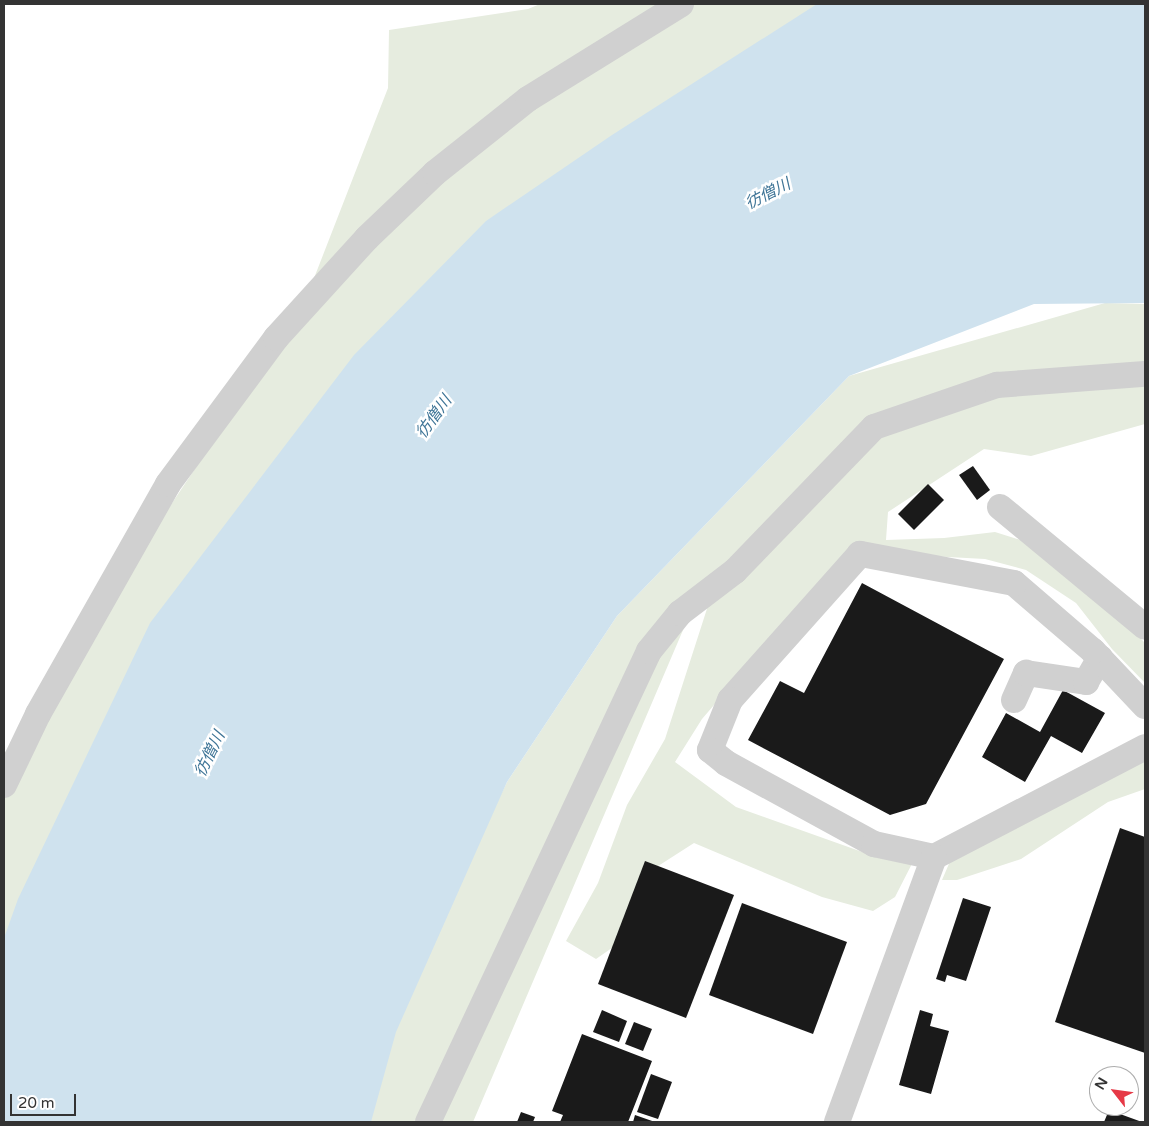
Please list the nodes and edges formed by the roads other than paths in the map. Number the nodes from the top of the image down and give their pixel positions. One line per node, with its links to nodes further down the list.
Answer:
1 (681, 4): 9 (street)
2 (1145, 374): 11 (street)
3 (1000, 507): 4 (street)
4 (1145, 626)
5 (1100, 658): 6 (street); 7 (street); 10 (street)
6 (1014, 700)
7 (1145, 706)
8 (1145, 747): 10 (street)
9 (4, 786)
10 (934, 857): 12 (street)
11 (428, 1122)
12 (837, 1122)

